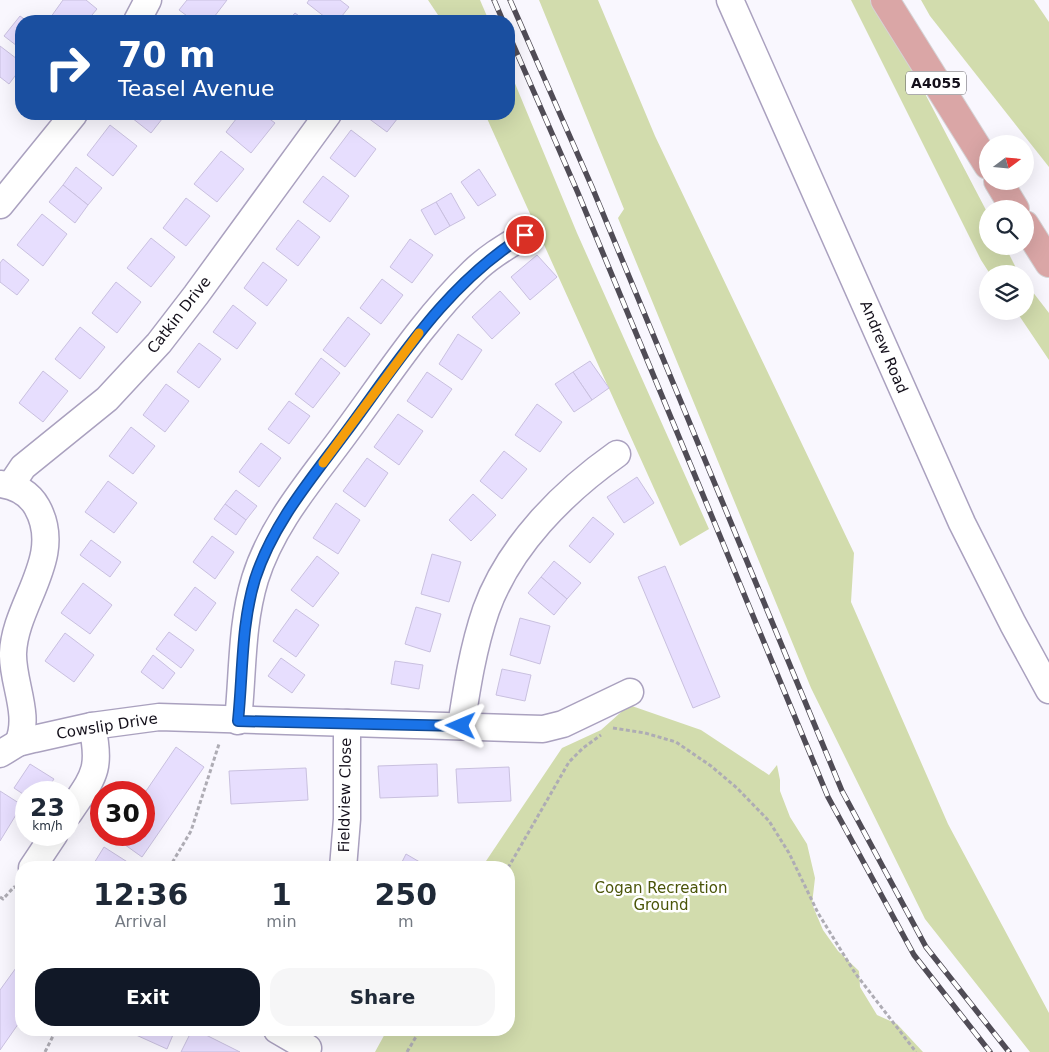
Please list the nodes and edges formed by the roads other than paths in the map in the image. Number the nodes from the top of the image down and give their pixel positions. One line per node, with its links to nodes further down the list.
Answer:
1 (148, 0): 4 (street)
2 (730, 0): 14 (street, Andrew Road)
3 (885, 0): 7 (main road, A4055)
4 (141, 15)
5 (69, 120): 8 (street)
6 (324, 120): 13 (street, Catkin Drive)
7 (979, 151)
8 (0, 206)
9 (525, 235): 16 (street)
10 (1034, 239): 11 (main road)
11 (1049, 263)
12 (617, 454): 19 (street)
13 (5, 485): 20 (street)
14 (1049, 690)
15 (630, 692): 19 (street, Cowslip Drive)
16 (238, 721): 17 (street, Cowslip Drive); 18 (street, Cowslip Drive)
17 (347, 723): 19 (street, Cowslip Drive); 24 (street, Fieldview Close)
18 (92, 726): 20 (street, Cowslip Drive); 21 (street)
19 (461, 726)
20 (9, 748)
21 (80, 797)
22 (47, 846): 23 (street)
23 (37, 861)
24 (343, 861)
25 (287, 1036): 26 (street)
26 (308, 1048)

